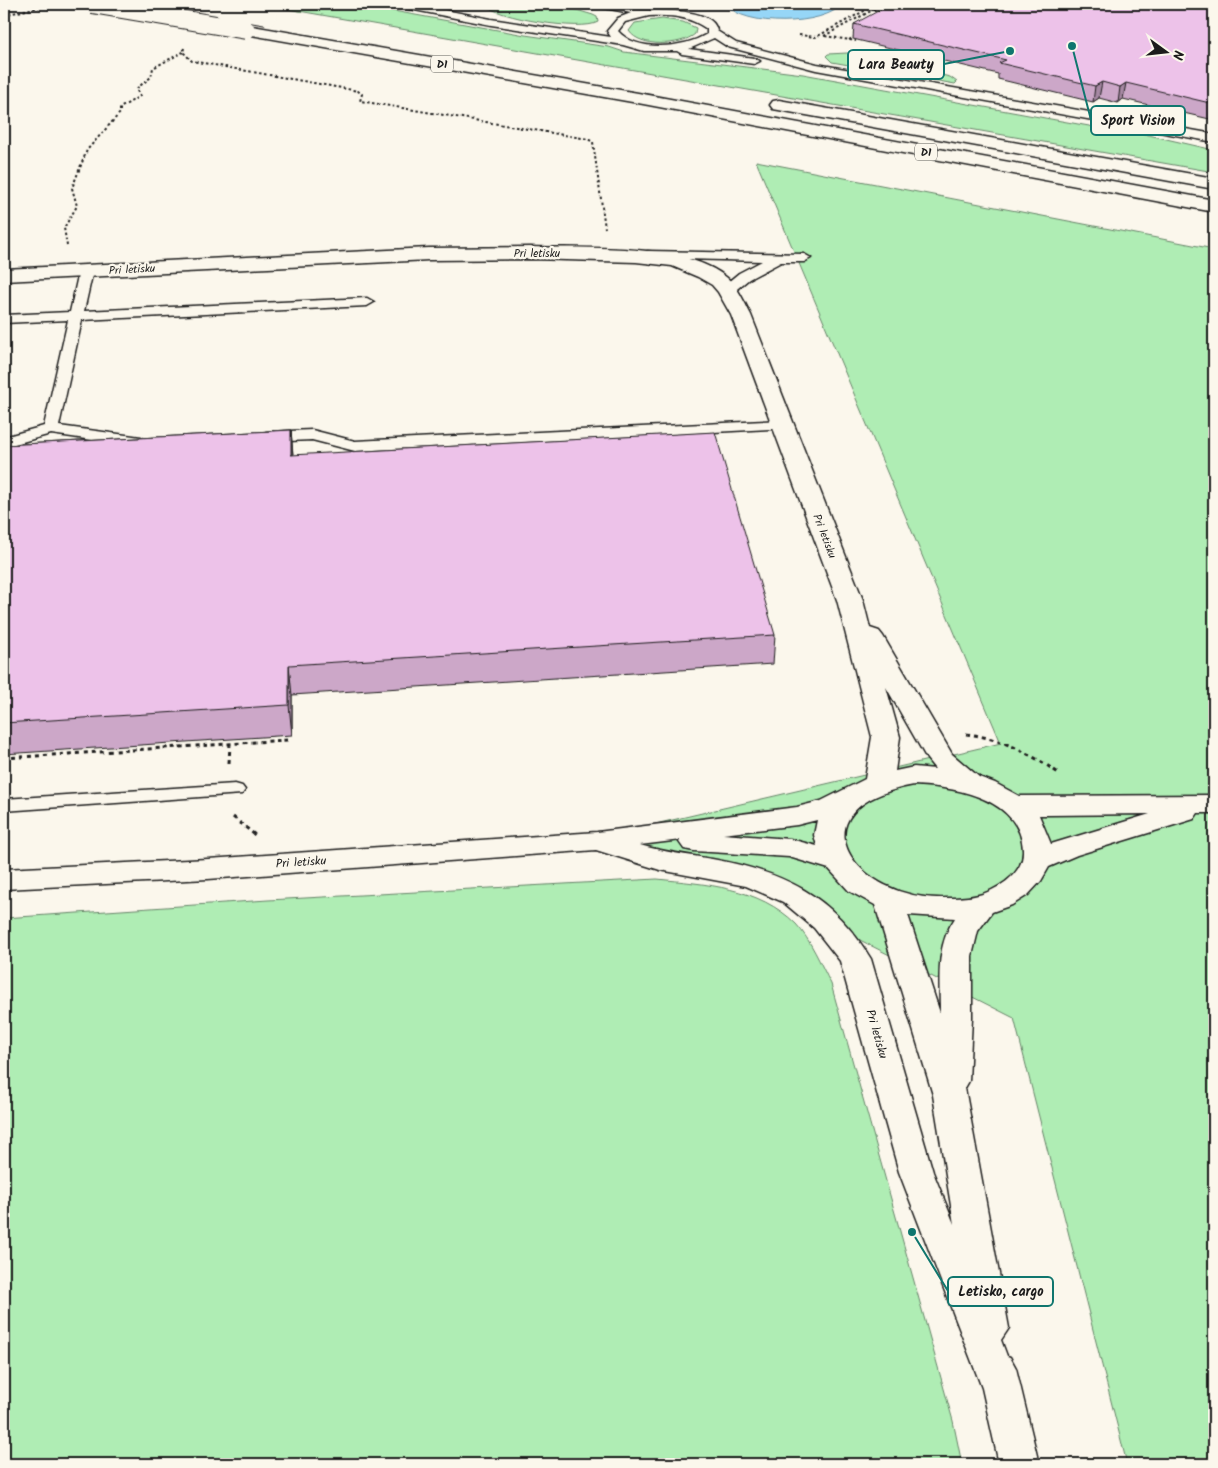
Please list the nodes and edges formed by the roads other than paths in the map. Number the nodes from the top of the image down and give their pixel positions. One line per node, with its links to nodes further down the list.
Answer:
1 (92, 4): 25 (main road, D1, bridge)
2 (399, 4): 3 (lane); 11 (lane)
3 (416, 4)
4 (453, 4): 11 (lane)
5 (592, 4): 14 (lane)
6 (598, 4): 10 (lane)
7 (685, 4): 10 (lane)
8 (697, 4): 13 (lane)
9 (203, 5): 12 (main road, bridge)
10 (653, 13): 13 (lane); 14 (lane)
11 (467, 17): 16 (lane)
12 (287, 19)
13 (704, 21): 15 (lane)
14 (615, 25): 16 (lane); 17 (lane)
15 (713, 33): 18 (lane); 19 (lane)
16 (584, 34): 17 (lane)
17 (624, 42): 18 (lane)
18 (664, 48): 19 (lane)
19 (812, 66): 21 (lane)
20 (765, 103): 24 (main road, D1)
21 (1157, 129): 22 (lane); 23 (lane)
22 (1214, 138)
23 (1214, 144)
24 (1214, 184)
25 (1214, 206)
26 (608, 246): 27 (lane); 28 (main road, Pri letisku); 30 (main road, Pri letisku)
27 (804, 258): 30 (lane)
28 (79, 271): 29 (main road, Pri letisku); 32 (lane)
29 (4, 275)
30 (728, 290): 34 (main road, Pri letisku)
31 (368, 302): 32 (lane)
32 (77, 315): 33 (lane); 35 (lane)
33 (4, 319)
34 (783, 425): 36 (lane); 39 (main road, Pri letisku)
35 (51, 429): 37 (lane); 38 (lane)
36 (254, 438)
37 (4, 442)
38 (156, 442)
39 (850, 600): 40 (main road, Pri letisku); 41 (main road, Pri letisku)
40 (878, 783): 41 (main road, Pri letisku); 43 (main road, Pri letisku)
41 (971, 784): 44 (main road, Pri letisku)
42 (235, 790): 46 (lane)
43 (846, 800): 47 (main road, Pri letisku); 49 (main road, Pri letisku)
44 (1010, 804): 45 (main road, Pri letisku); 48 (main road, Pri letisku)
45 (1213, 804): 48 (main road, Pri letisku)
46 (4, 805)
47 (597, 841): 49 (main road, Pri letisku); 50 (main road, Pri letisku); 54 (main road, Pri letisku)
48 (1037, 861): 52 (main road, Pri letisku)
49 (838, 862): 51 (main road, Pri letisku)
50 (4, 879)
51 (888, 899): 52 (main road, Pri letisku); 53 (main road, Pri letisku)
52 (980, 905): 53 (main road, Pri letisku)
53 (950, 1095): 54 (main road, Pri letisku)
54 (1000, 1385): 55 (main road, Pri letisku)
55 (1019, 1464)

